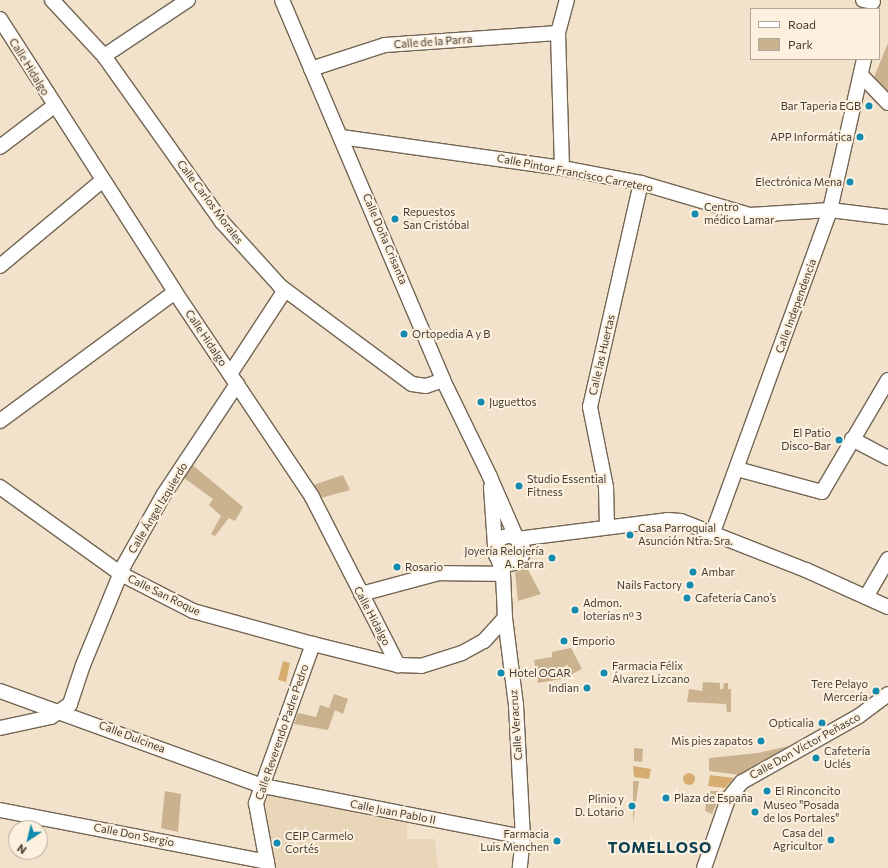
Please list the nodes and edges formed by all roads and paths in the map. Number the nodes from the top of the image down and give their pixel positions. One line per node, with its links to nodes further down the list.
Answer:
1 (52, 0): 8 (street, Calle Carlos Morales)
2 (188, 0): 8 (street)
3 (282, 0): 10 (street, Calle Doña Crisanta)
4 (566, 0): 6 (street)
5 (0, 19): 7 (street, Calle Hidalgo)
6 (558, 33): 10 (street, Calle de la Parra); 16 (street)
7 (4, 37): 13 (street, Calle Hidalgo)
8 (104, 56): 22 (street, Calle Carlos Morales)
9 (864, 60): 11 (street, Calle Independencia)
10 (311, 70): 14 (street, Calle Doña Crisanta)
11 (861, 75): 12 (street); 19 (street, Calle Independencia)
12 (888, 103)
13 (54, 106): 15 (street); 17 (street, Calle Hidalgo)
14 (341, 137): 16 (street, Calle Pintor Francisco Carretero); 25 (street, Calle Doña Crisanta)
15 (0, 148)
16 (562, 168): 18 (street, Calle Pintor Francisco Carretero)
17 (103, 180): 21 (street); 23 (street, Calle Hidalgo)
18 (641, 184): 19 (street, Calle Pintor Francisco Carretero); 33 (street, Calle las Huertas)
19 (830, 210): 20 (street, Calle Pintor Francisco Carretero); 30 (street, Calle Independencia)
20 (888, 217)
21 (0, 266)
22 (285, 290): 24 (street, Calle Ángel Izquierdo); 25 (street, Calle Carlos Morales)
23 (175, 292): 24 (street, Calle Hidalgo); 27 (street)
24 (233, 379): 38 (street, Calle Ángel Izquierdo); 40 (street, Calle Hidalgo)
25 (443, 380): 31 (street, Calle Doña Crisanta)
26 (888, 380): 28 (street)
27 (0, 421)
28 (852, 440): 29 (street); 30 (street)
29 (888, 458)
30 (737, 469): 34 (street, Calle Independencia)
31 (490, 477): 35 (street, Calle Doña Crisanta); 36 (street, Calle Doña Crisanta)
32 (0, 487): 38 (street, Calle San Roque)
33 (607, 527): 34 (street); 35 (street)
34 (713, 532): 41 (street)
35 (517, 539): 36 (street); 36 (street, Calle Doña Crisanta)
36 (497, 552): 39 (street, Calle Veracruz)
37 (888, 559): 41 (street)
38 (121, 574): 44 (street, Calle San Roque); 48 (street, Calle Ángel Izquierdo)
39 (503, 574): 40 (street); 43 (street, Calle Veracruz)
40 (361, 594): 45 (street, Calle Hidalgo)
41 (866, 597): 42 (street)
42 (888, 606)
43 (505, 618): 45 (street, Calle San Roque); 52 (street, Calle Veracruz)
44 (313, 644): 45 (street, Calle San Roque); 50 (street, Calle Reverendo Padre Pedro)
45 (398, 665)
46 (0, 691): 48 (street, Calle Dulcinea)
47 (888, 694): 55 (street, Calle Don Víctor Peñasco)
48 (60, 711): 49 (street, Calle Ángel Izquierdo); 50 (street, Calle Dulcinea)
49 (0, 728)
50 (263, 786): 52 (street, Calle Juan Pablo II); 53 (street, Calle Reverendo Padre Pedro)
51 (0, 810): 53 (street, Calle Don Sergio)
52 (523, 837): 54 (street, Calle Veracruz)
53 (268, 865)
54 (520, 868)
55 (704, 868)

